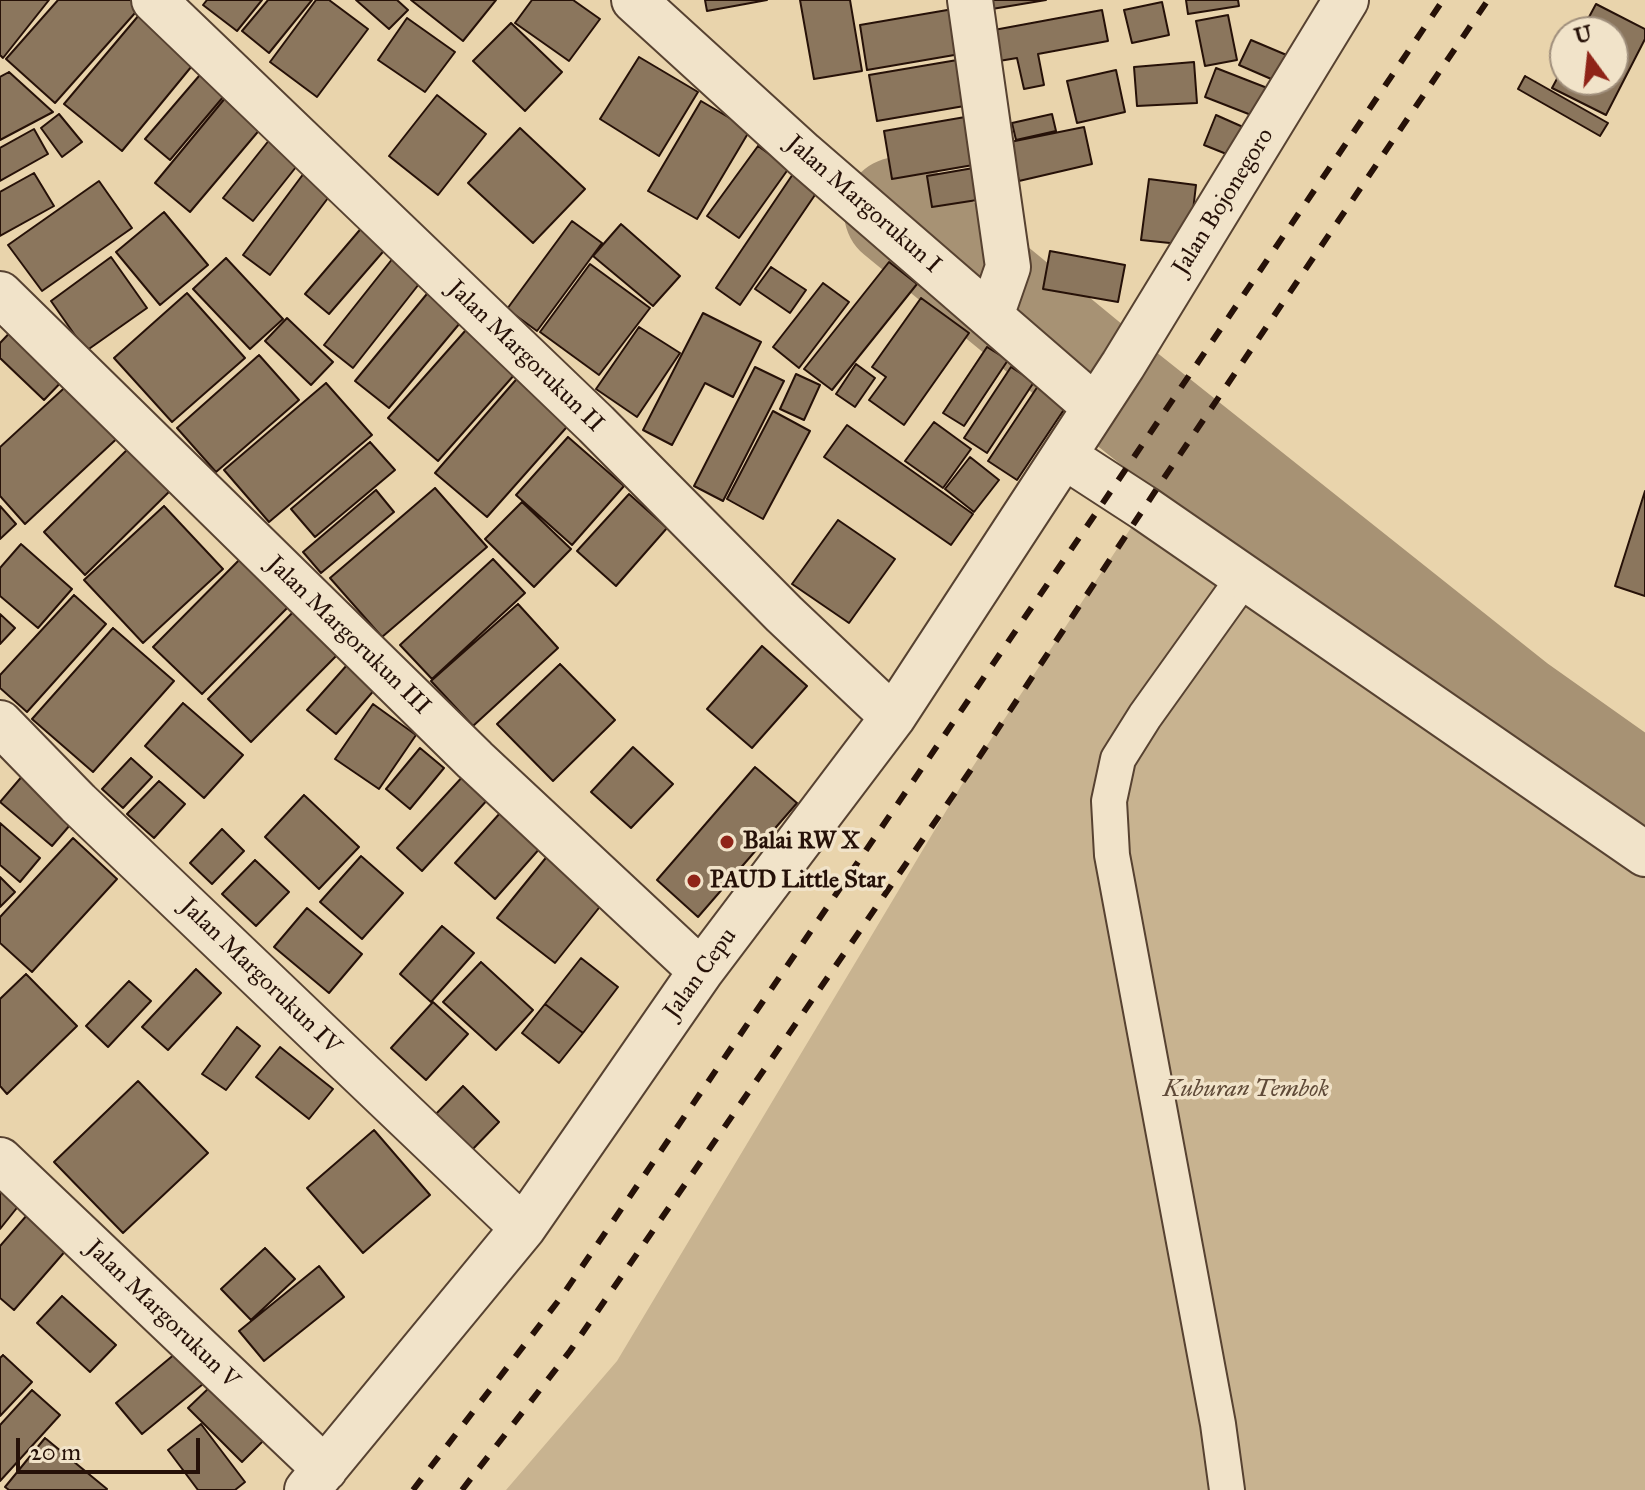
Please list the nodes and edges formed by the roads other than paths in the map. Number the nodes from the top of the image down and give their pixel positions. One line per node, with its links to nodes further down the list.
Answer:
1 (154, 0): 10 (street, Jalan Margorukun II)
2 (634, 0): 6 (street, Jalan Margorukun I)
3 (970, 0): 6 (street)
4 (1346, 0): 7 (street, Jalan Bojonegoro)
5 (0, 294): 13 (street, Jalan Margorukun III)
6 (997, 301): 7 (street, Jalan Margorukun I)
7 (1097, 404): 8 (street, Jalan Cepu)
8 (1064, 456): 9 (street); 10 (street, Jalan Cepu)
9 (1243, 579): 12 (street); 17 (lane)
10 (893, 717): 13 (street, Jalan Cepu)
11 (0, 723): 15 (street, Jalan Margorukun IV)
12 (1645, 854)
13 (701, 971): 15 (street, Jalan Cepu)
14 (0, 1160): 16 (street, Jalan Margorukun V)
15 (523, 1228): 16 (street, Jalan Cepu)
16 (316, 1480)
17 (1227, 1490)

